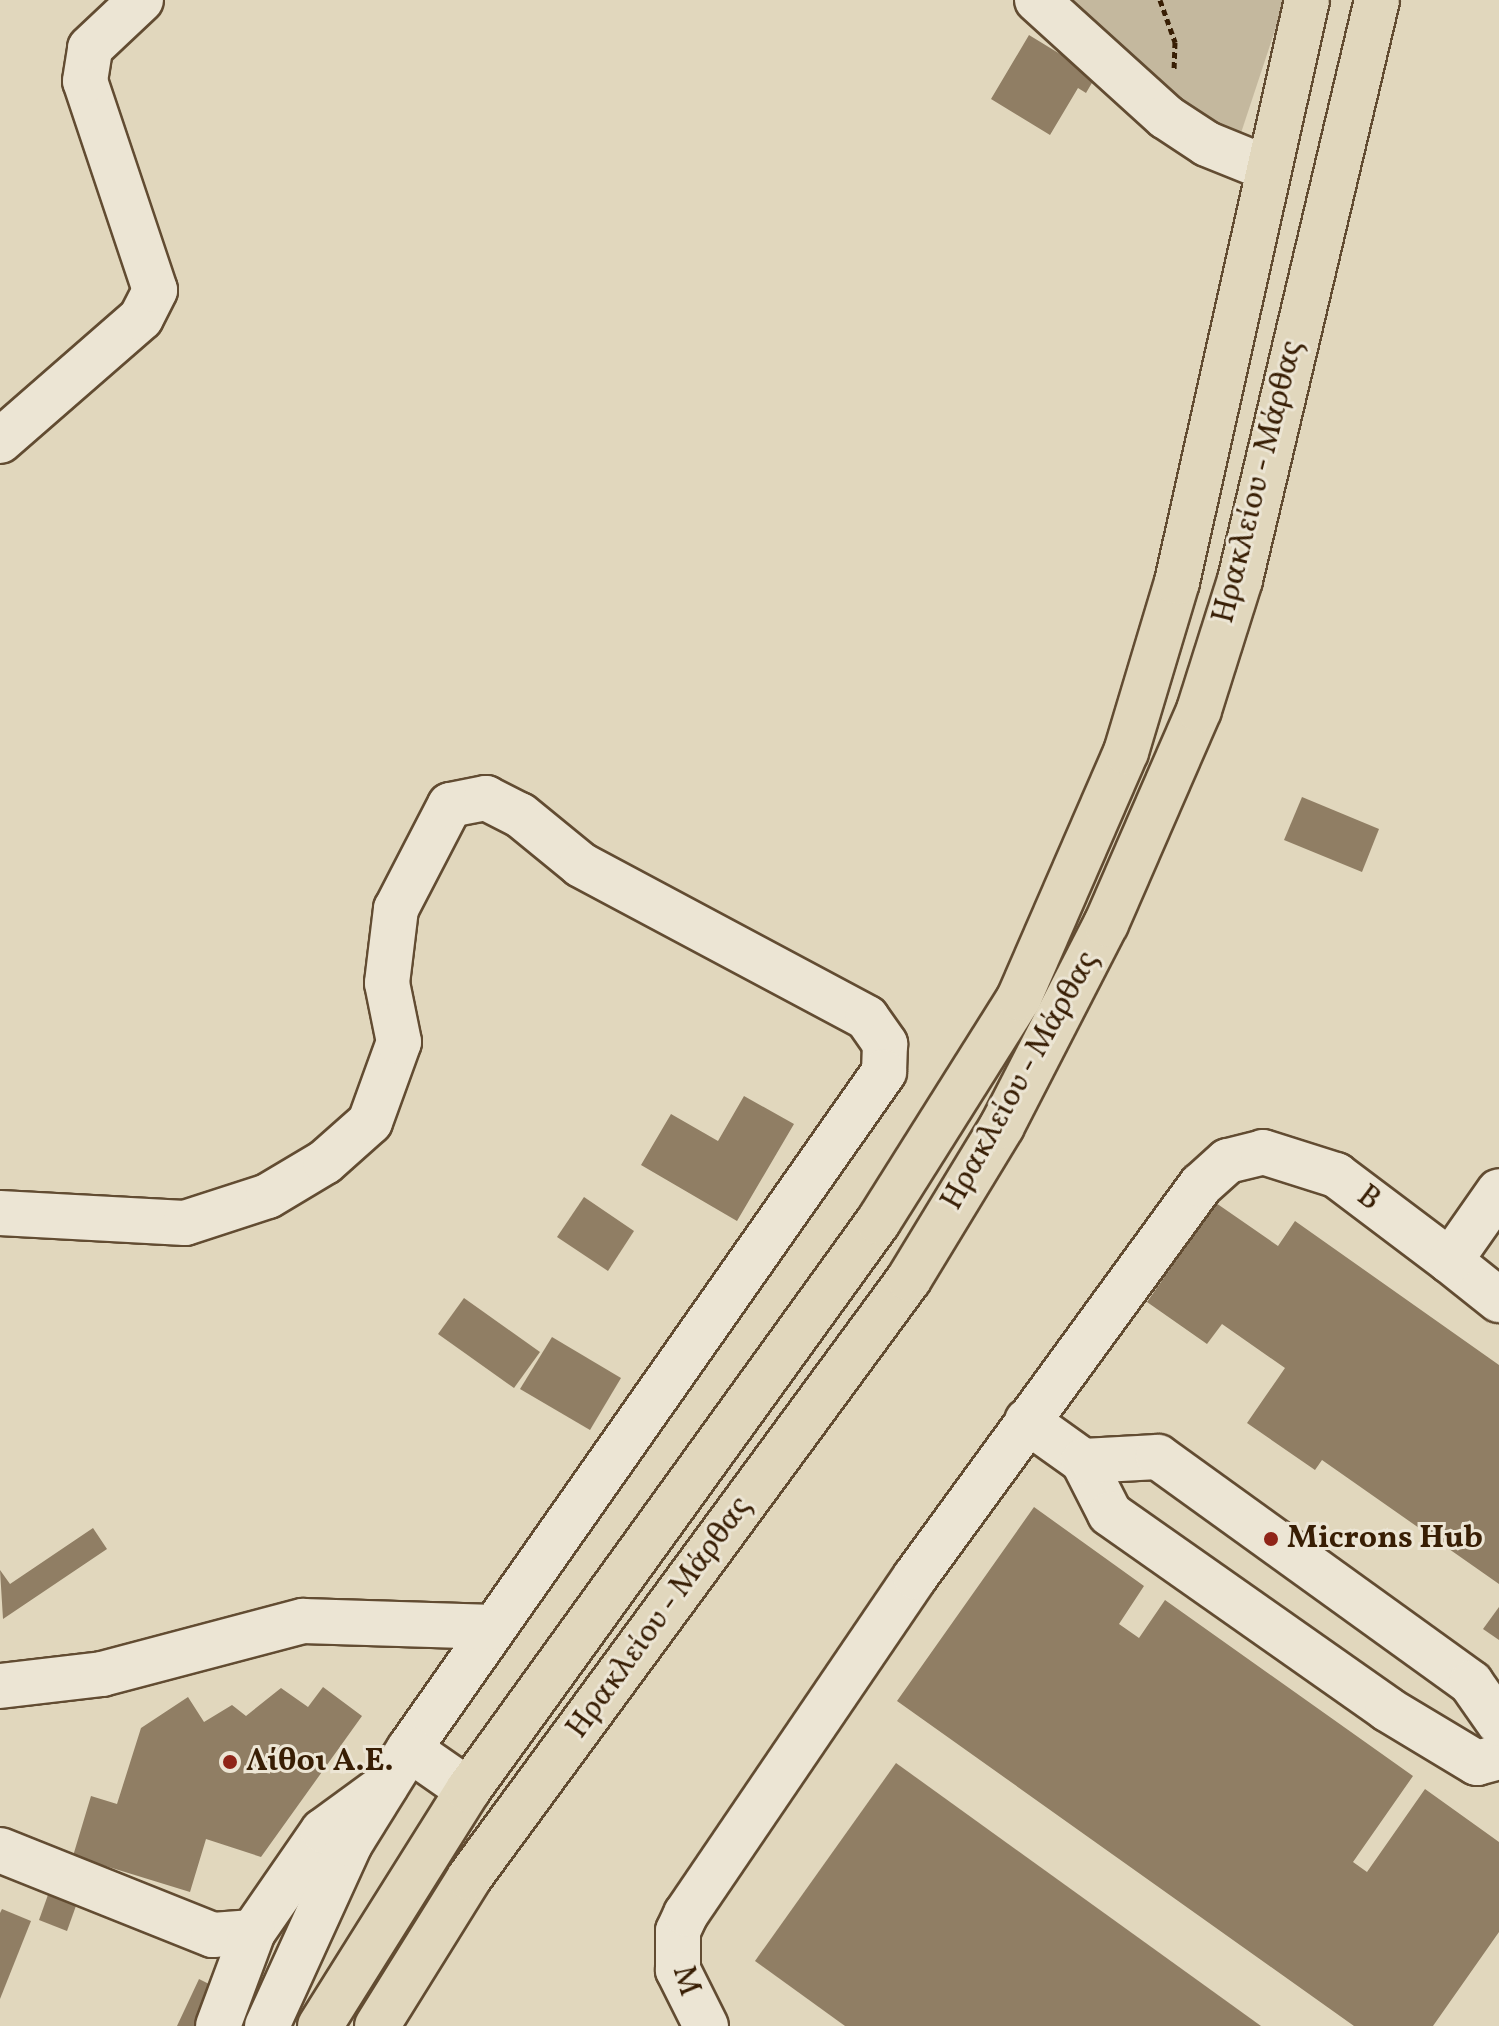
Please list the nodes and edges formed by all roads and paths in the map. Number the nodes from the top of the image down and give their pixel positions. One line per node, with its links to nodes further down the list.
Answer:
1 (141, 0): 8 (street)
2 (1037, 0): 6 (street)
3 (1160, 0): 6 (path)
4 (1307, 0): 7 (main road, Ηρακλείου - Μάρθας)
5 (1377, 0): 27 (main road, Ηρακλείου - Μάρθας)
6 (1151, 104): 7 (street)
7 (1264, 167): 20 (main road, Ηρακλείου - Μάρθας)
8 (0, 441)
9 (1499, 1191): 11 (street)
10 (0, 1213): 15 (street)
11 (1450, 1261): 12 (street, Β); 13 (street, Β)
12 (1499, 1300)
13 (1027, 1421): 14 (street); 22 (street, Β)
14 (1083, 1461): 17 (street); 18 (street)
15 (492, 1627): 16 (street); 19 (street)
16 (0, 1686)
17 (1499, 1723)
18 (1499, 1757)
19 (398, 1767): 20 (street); 23 (street); 25 (street)
20 (468, 1790): 26 (main road, Ηρακλείου - Μάρθας)
21 (0, 1850): 23 (street)
22 (678, 1931): 28 (street, Μ)
23 (253, 1932): 24 (street)
24 (218, 2026)
25 (267, 2026)
26 (320, 2026)
27 (377, 2026)
28 (706, 2026)

